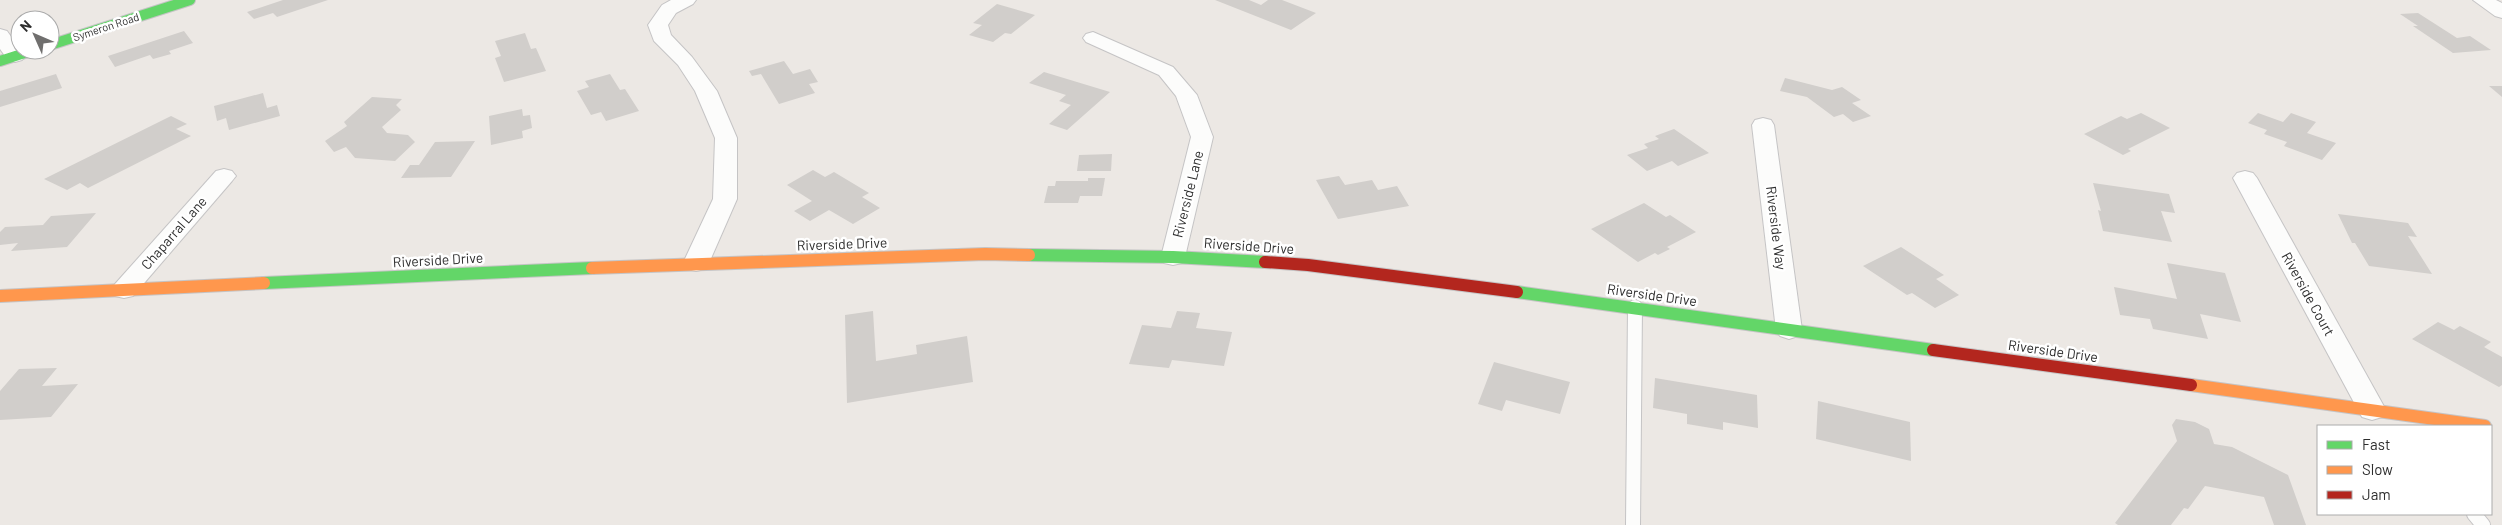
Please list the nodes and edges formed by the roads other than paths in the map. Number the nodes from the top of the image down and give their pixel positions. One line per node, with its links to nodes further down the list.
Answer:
1 (190, 0): 7 (street, Symeron Road)
2 (686, 0): 13 (street)
3 (2483, 0): 4 (street)
4 (2502, 12)
5 (0, 35): 8 (street)
6 (1093, 38): 12 (street, Riverside Lane)
7 (60, 42)
8 (10, 48)
9 (1763, 125): 17 (street, Riverside Way)
10 (224, 176): 14 (street, Chaparral Lane)
11 (2245, 178): 18 (street, Riverside Court)
12 (1173, 256): 13 (street, Riverside Drive); 16 (street, Riverside Drive)
13 (696, 263): 14 (street, Riverside Drive)
14 (124, 290): 15 (street, Riverside Drive)
15 (0, 296)
16 (1635, 307): 17 (street, Riverside Drive); 22 (lane)
17 (1789, 330): 18 (street, Riverside Drive)
18 (2372, 410): 19 (street, Riverside Drive)
19 (2418, 421): 20 (street, Riverside Drive)
20 (2467, 425)
21 (2475, 515): 23 (lane)
22 (1633, 525)
23 (2483, 525)

